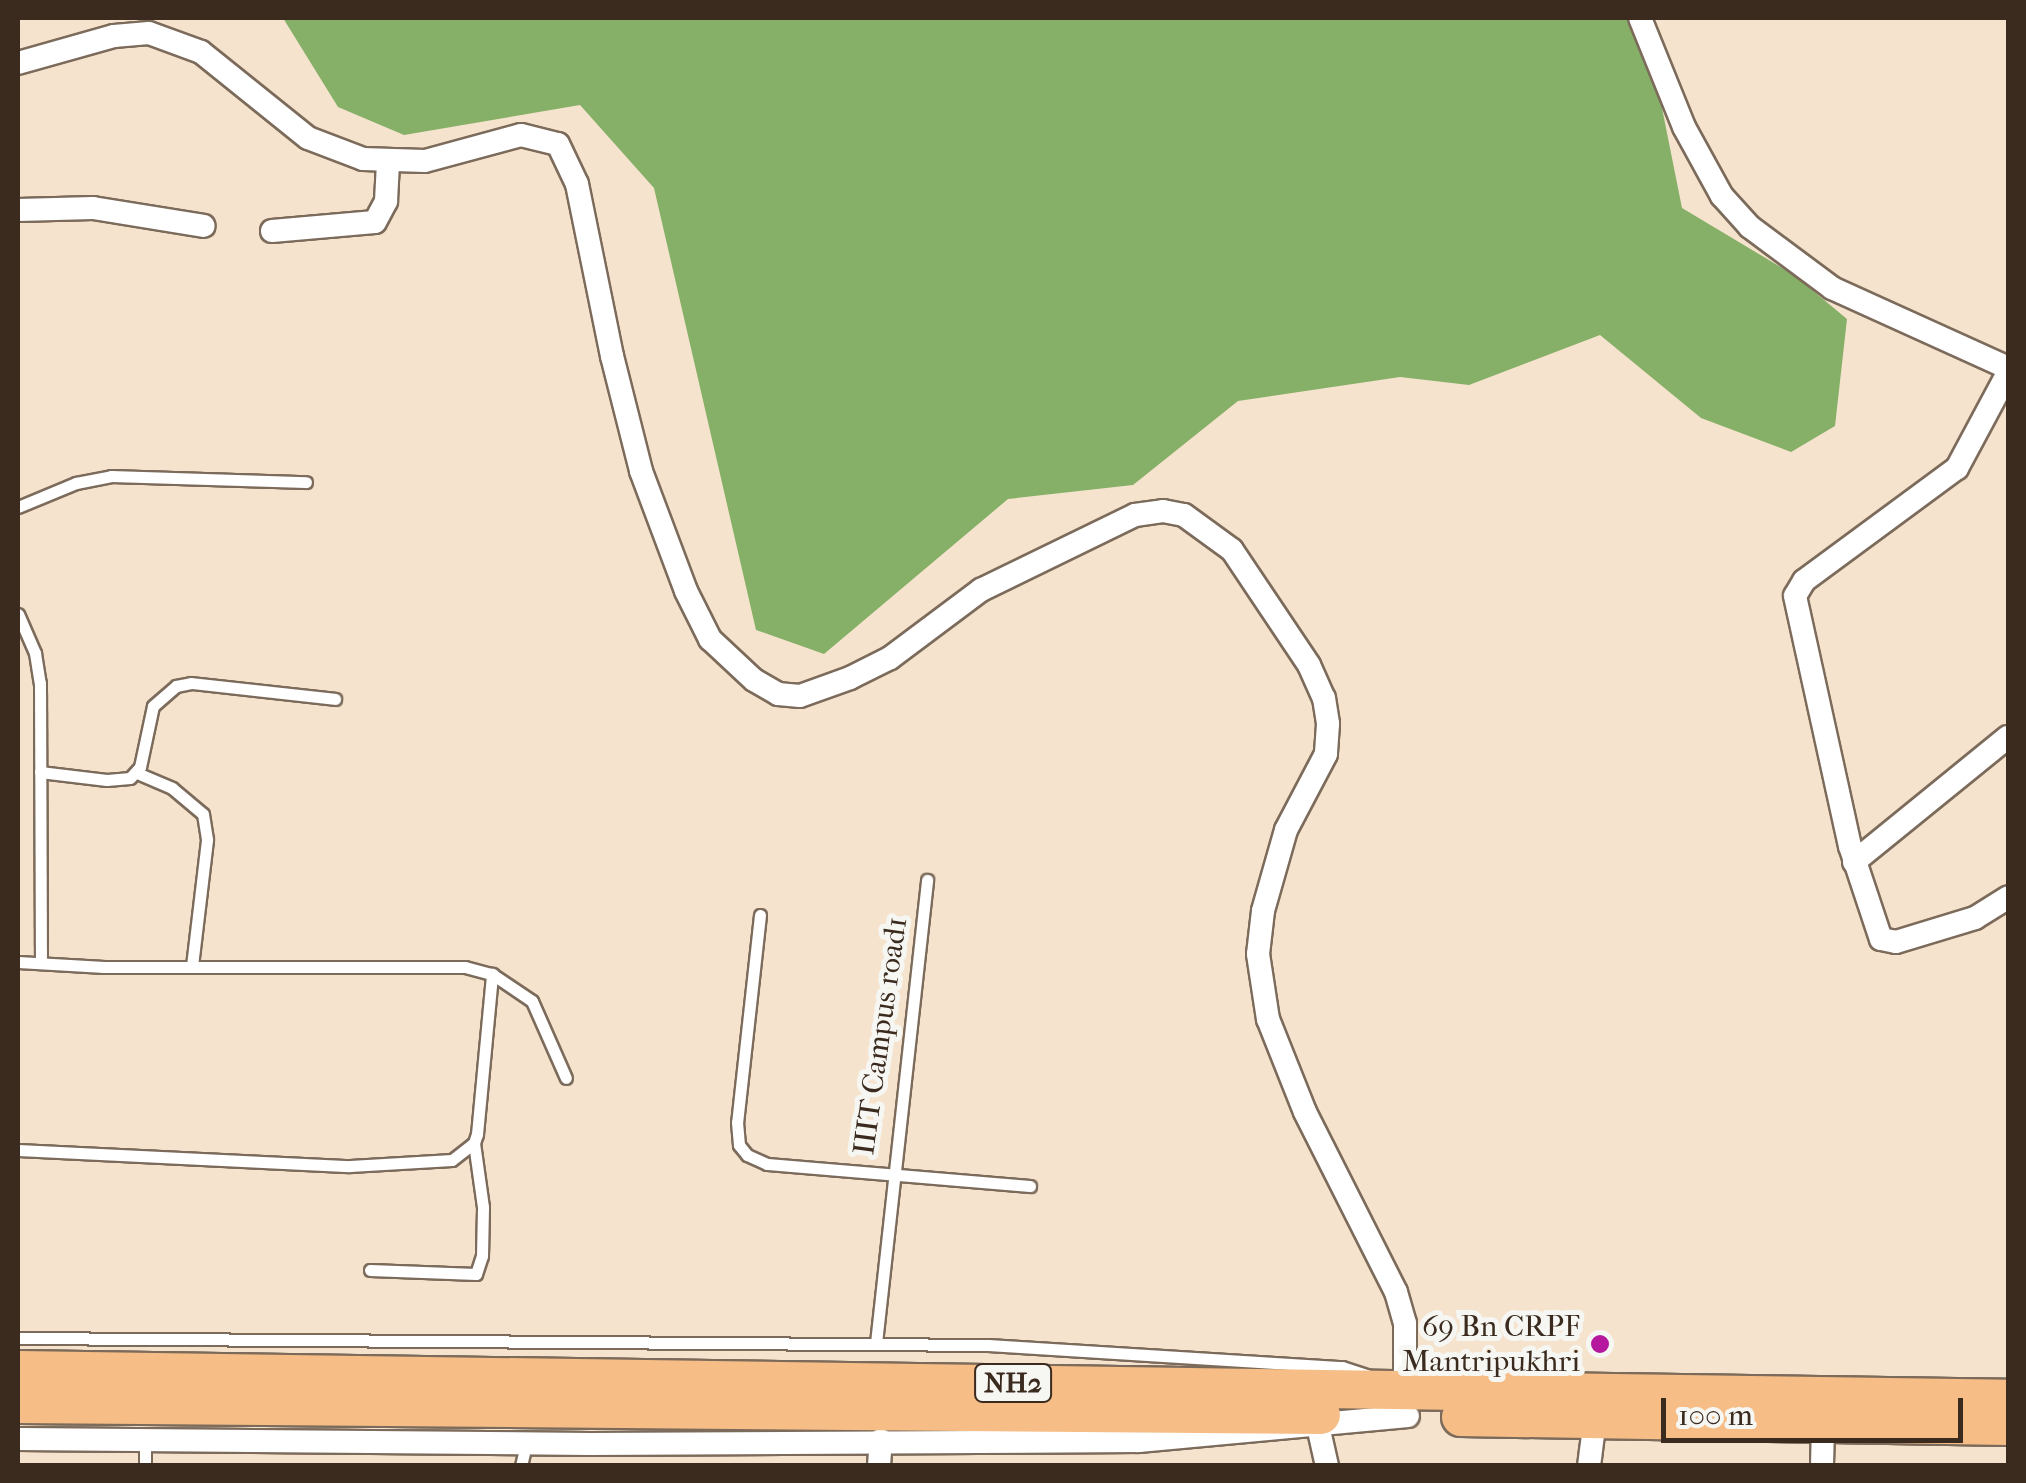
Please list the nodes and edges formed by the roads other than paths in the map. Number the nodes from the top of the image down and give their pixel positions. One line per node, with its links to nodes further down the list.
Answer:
1 (1640, 18): 7 (street)
2 (18, 63): 3 (street)
3 (388, 162): 6 (street); 32 (street)
4 (18, 210): 5 (street)
5 (204, 226)
6 (272, 231)
7 (2008, 370): 15 (street)
8 (306, 482): 9 (lane)
9 (18, 507)
10 (18, 614): 13 (lane)
11 (335, 699): 14 (lane)
12 (2008, 737): 15 (street)
13 (40, 772): 14 (lane); 20 (lane)
14 (137, 772): 21 (lane)
15 (1854, 862): 17 (street)
16 (927, 880): 26 (lane, IIIT Campus road1)
17 (2008, 897)
18 (760, 915): 26 (lane, IIIT Campus road1)
19 (18, 962): 20 (lane)
20 (41, 962): 21 (lane)
21 (192, 966): 22 (lane)
22 (492, 974): 23 (lane); 24 (lane)
23 (566, 1078)
24 (474, 1143): 25 (lane); 28 (lane)
25 (18, 1150)
26 (892, 1172): 27 (lane); 30 (lane)
27 (1030, 1186)
28 (370, 1270)
29 (18, 1338): 30 (lane)
30 (876, 1343): 32 (lane)
31 (18, 1370): 32 (highway, NH2)
32 (1403, 1399): 33 (highway, NH2); 34 (highway, NH2); 35 (highway, NH2); 37 (street)
33 (2008, 1399)
34 (18, 1404)
35 (1595, 1419): 36 (highway, NH2); 47 (street)
36 (1823, 1425): 38 (highway, NH2); 48 (street)
37 (1318, 1426): 41 (street); 46 (street)
38 (2008, 1426)
39 (18, 1439): 40 (street)
40 (145, 1440): 42 (street); 44 (lane)
41 (882, 1440): 43 (street); 45 (street)
42 (523, 1454): 43 (street)
43 (658, 1454)
44 (145, 1466)
45 (879, 1466)
46 (1326, 1466)
47 (1589, 1466)
48 (1822, 1466)

